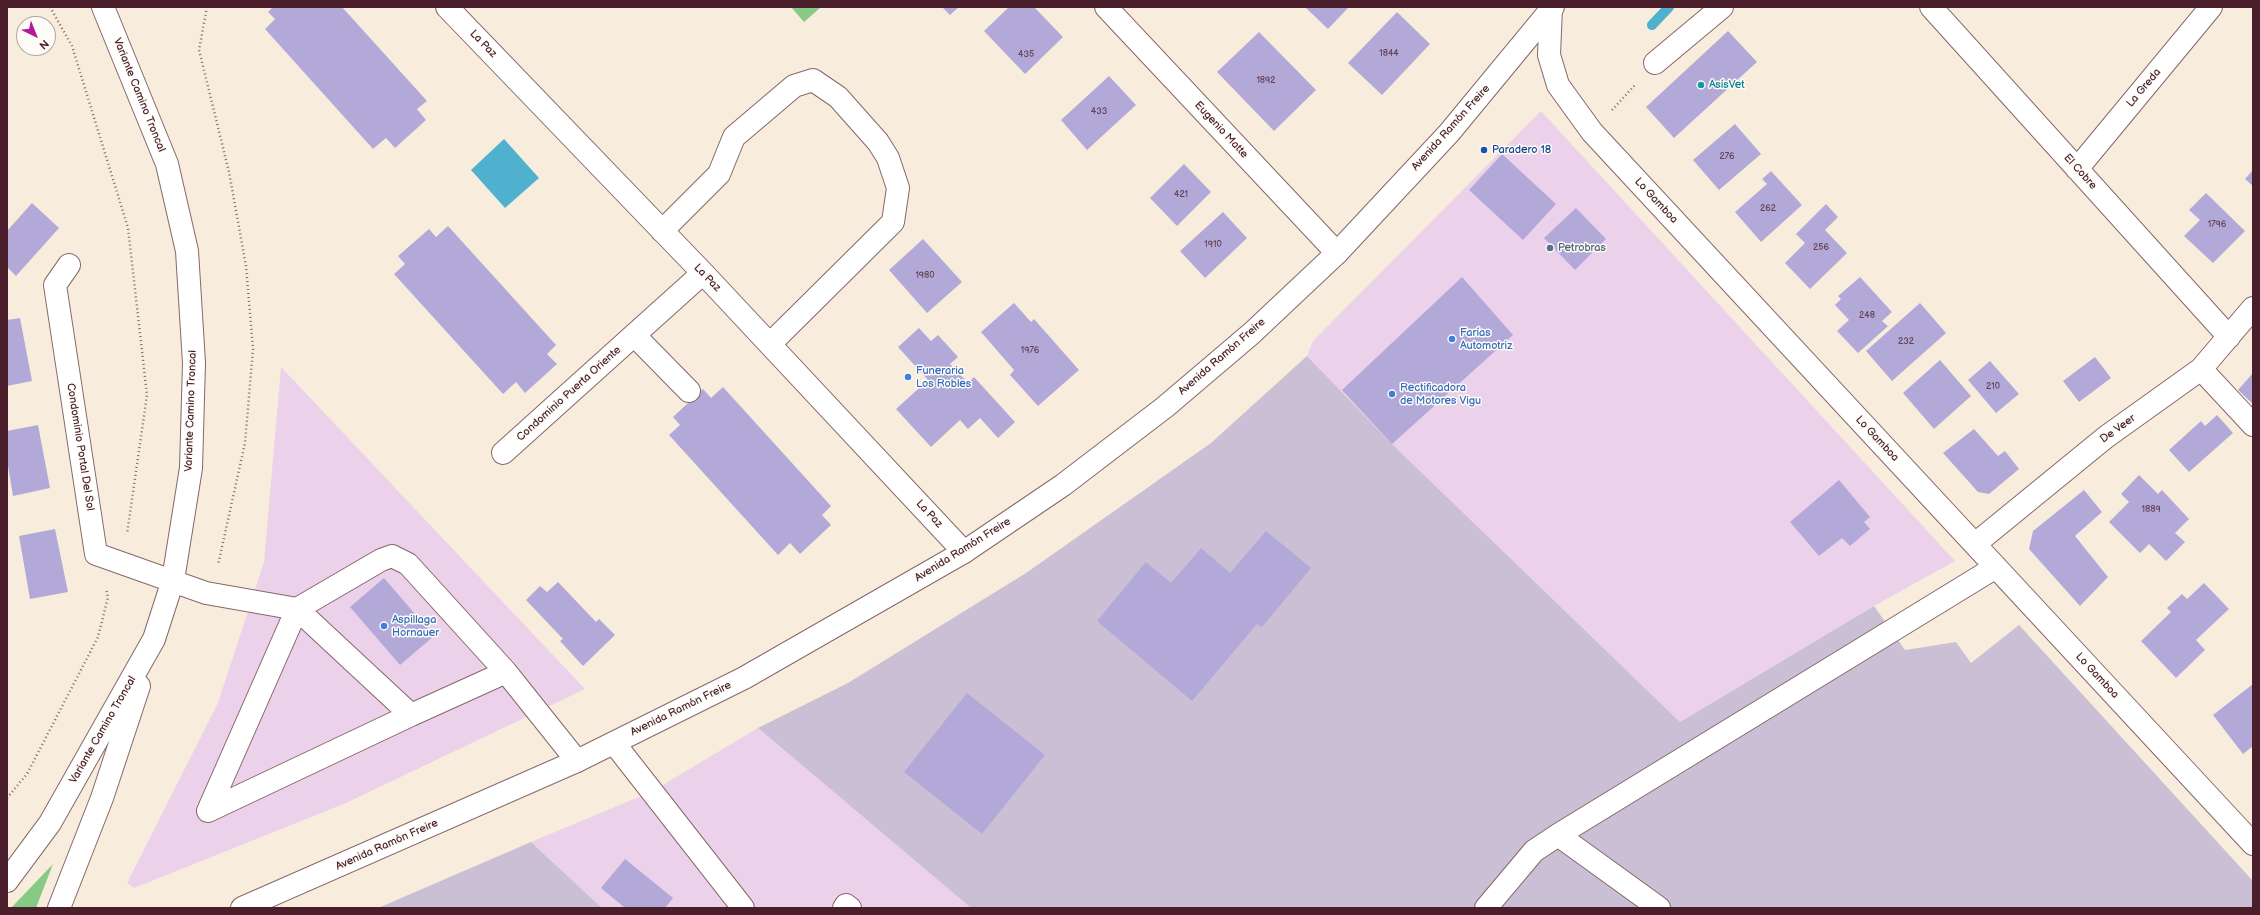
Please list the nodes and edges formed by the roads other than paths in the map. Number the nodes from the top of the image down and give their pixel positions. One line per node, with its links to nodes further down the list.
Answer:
1 (103, 7): 25 (street, Variante Camino Troncal)
2 (447, 7): 10 (street, La Paz)
3 (1106, 7): 11 (street, Eugenio Matte)
4 (1722, 7): 8 (street)
5 (1931, 7): 9 (street, El Cobre)
6 (2211, 7): 9 (street, La Greda)
7 (1552, 8): 11 (street, Avenida Ramón Freire); 22 (street, Lo Gamboa)
8 (1655, 63)
9 (2077, 169): 16 (street, El Cobre)
10 (662, 231): 13 (street, La Paz); 17 (street)
11 (1337, 253): 23 (street, Avenida Ramón Freire)
12 (69, 265): 25 (street, Condominio Portal Del Sol)
13 (703, 273): 15 (street, Condominio Puerta Oriente); 17 (street, La Paz)
14 (2253, 308): 16 (street, De Veer)
15 (635, 336): 19 (street); 21 (street, Condominio Puerta Oriente)
16 (2229, 337): 18 (street, De Veer)
17 (770, 344): 23 (street, La Paz)
18 (2201, 369): 20 (street); 22 (street, De Veer)
19 (689, 391)
20 (2253, 425)
21 (502, 453)
22 (1975, 544): 24 (street, Lo Gamboa)
23 (964, 552): 30 (street, Avenida Ramón Freire)
24 (1996, 567): 32 (street); 33 (street, Lo Gamboa)
25 (173, 580): 26 (street, Condominio Portal Del Sol); 27 (street, Variante Camino Troncal)
26 (297, 609): 28 (street); 29 (street); 29 (street)
27 (154, 639): 34 (street, Variante Camino Troncal); 35 (street)
28 (506, 672): 29 (street); 31 (street)
29 (411, 715)
30 (614, 743): 31 (street, Avenida Ramón Freire); 37 (street)
31 (577, 761): 36 (street, Avenida Ramón Freire)
32 (1558, 835): 40 (street); 41 (street)
33 (2253, 844)
34 (7, 881)
35 (59, 908)
36 (242, 908)
37 (743, 908)
38 (844, 908): 39 (street)
39 (850, 908)
40 (1486, 908)
41 (1659, 908)

